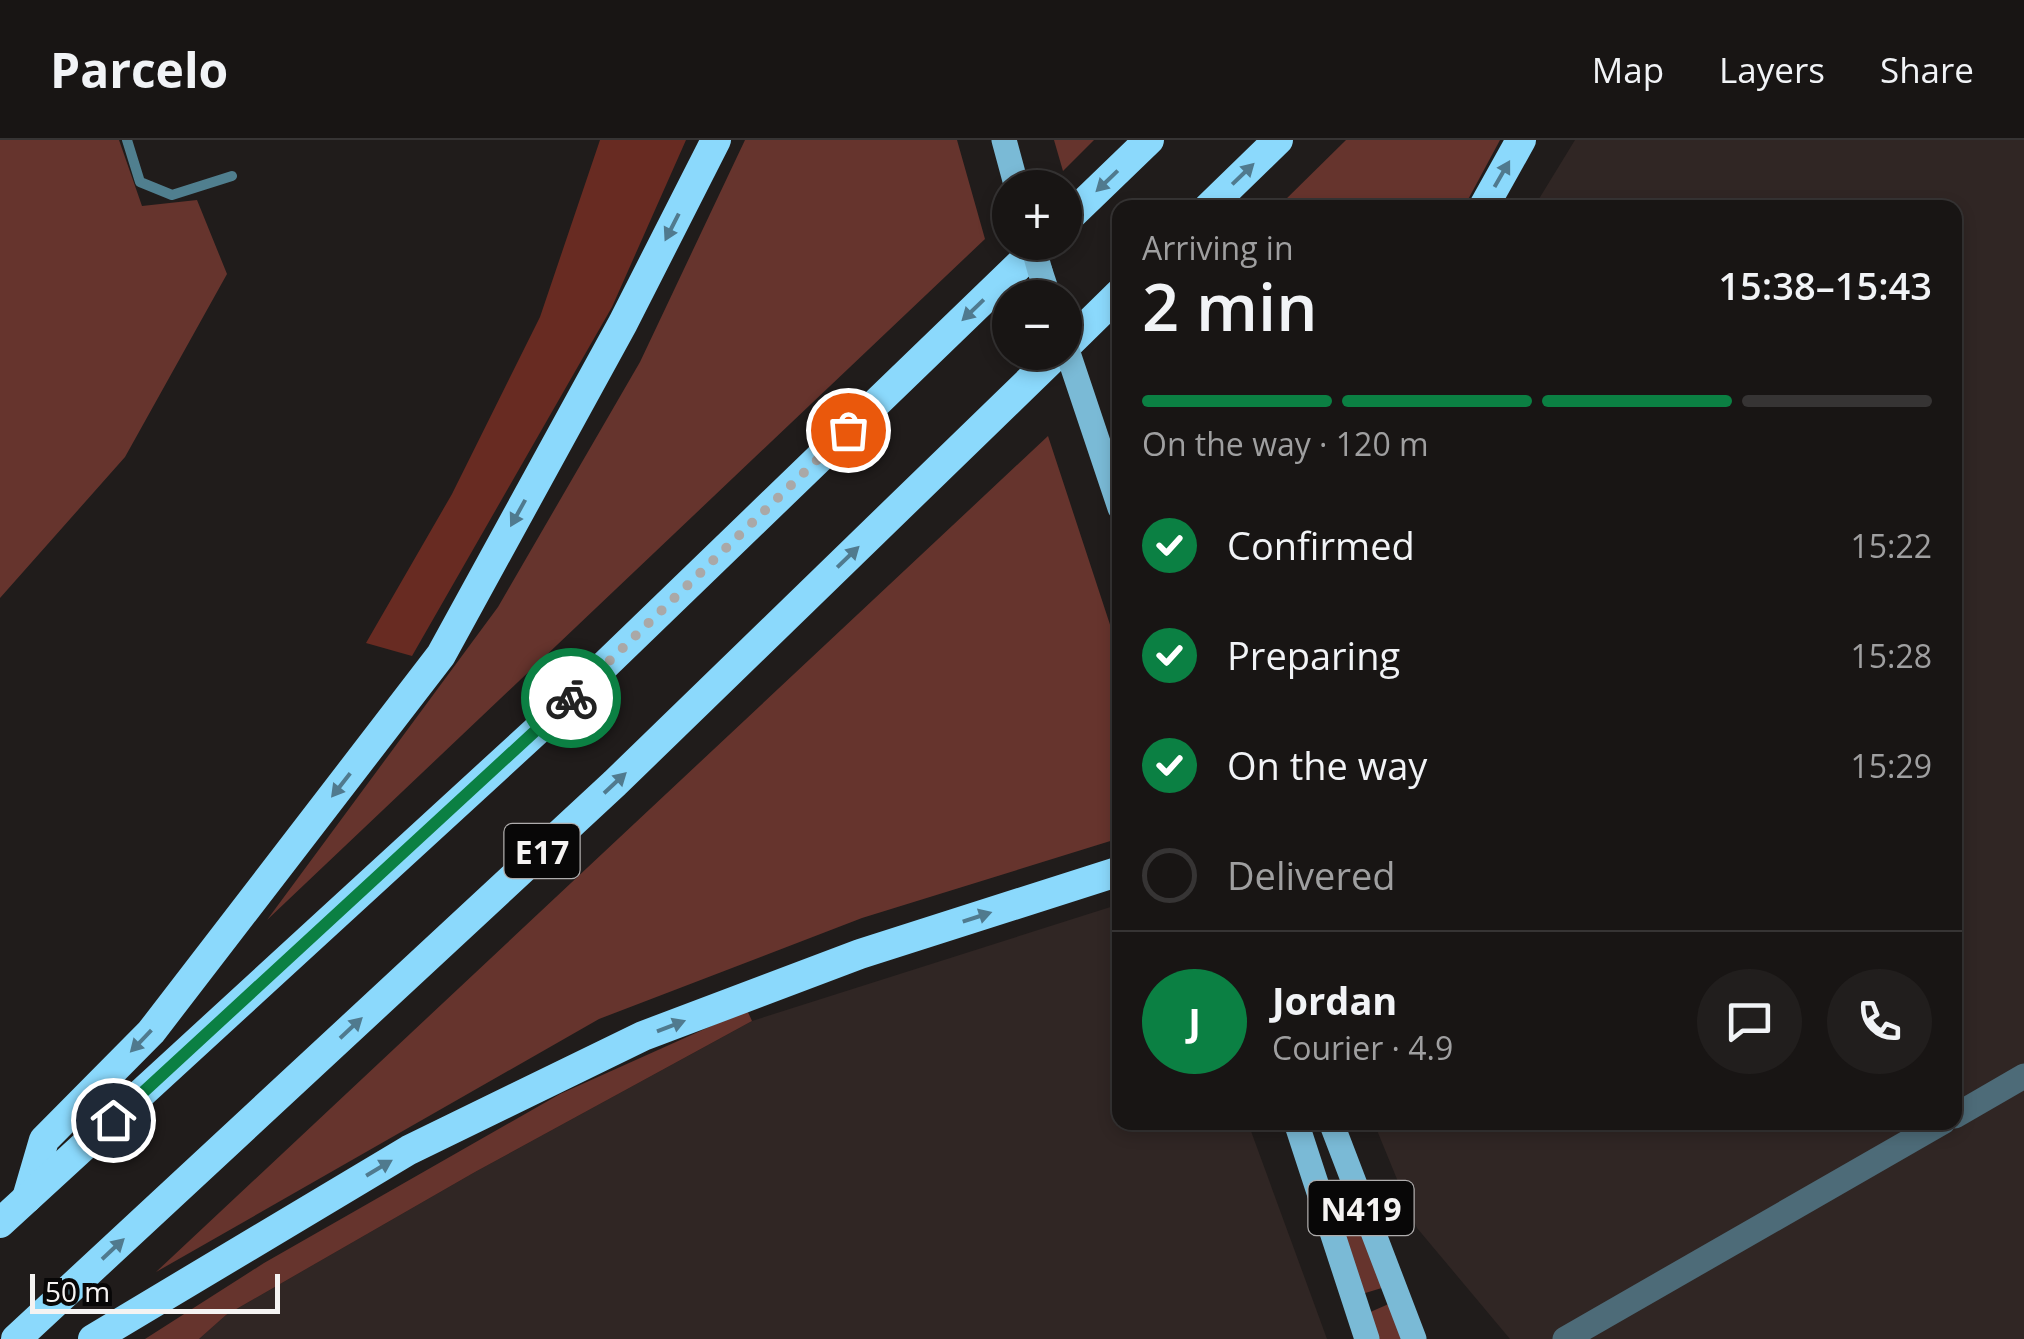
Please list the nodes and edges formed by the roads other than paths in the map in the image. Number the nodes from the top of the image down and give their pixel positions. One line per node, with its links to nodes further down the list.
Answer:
1 (716, 140): 22 (highway, one-way to 22)
2 (1004, 140): 6 (main road)
3 (1150, 140): 9 (highway, one-way to 9)
4 (1278, 140): 7 (highway, one-way to 4)
5 (1521, 140): 8 (highway, one-way to 5)
6 (1012, 170)
7 (1216, 200)
8 (1487, 200)
9 (1082, 206)
10 (1024, 260): 22 (highway, E17, one-way to 22)
11 (1112, 301): 12 (highway)
12 (1082, 329)
13 (1040, 370): 24 (highway, E17, one-way to 13)
14 (1073, 370): 15 (main road, bridge)
15 (1112, 484)
16 (1112, 874): 25 (highway, one-way to 16)
17 (2024, 1076): 18 (street)
18 (1962, 1112)
19 (1299, 1130): 26 (main road, N419)
20 (1334, 1130): 27 (main road, N419)
21 (1929, 1130): 28 (street)
22 (26, 1200): 23 (highway, E17)
23 (0, 1223)
24 (16, 1339)
25 (93, 1339)
26 (1366, 1339)
27 (1414, 1339)
28 (1566, 1339)

